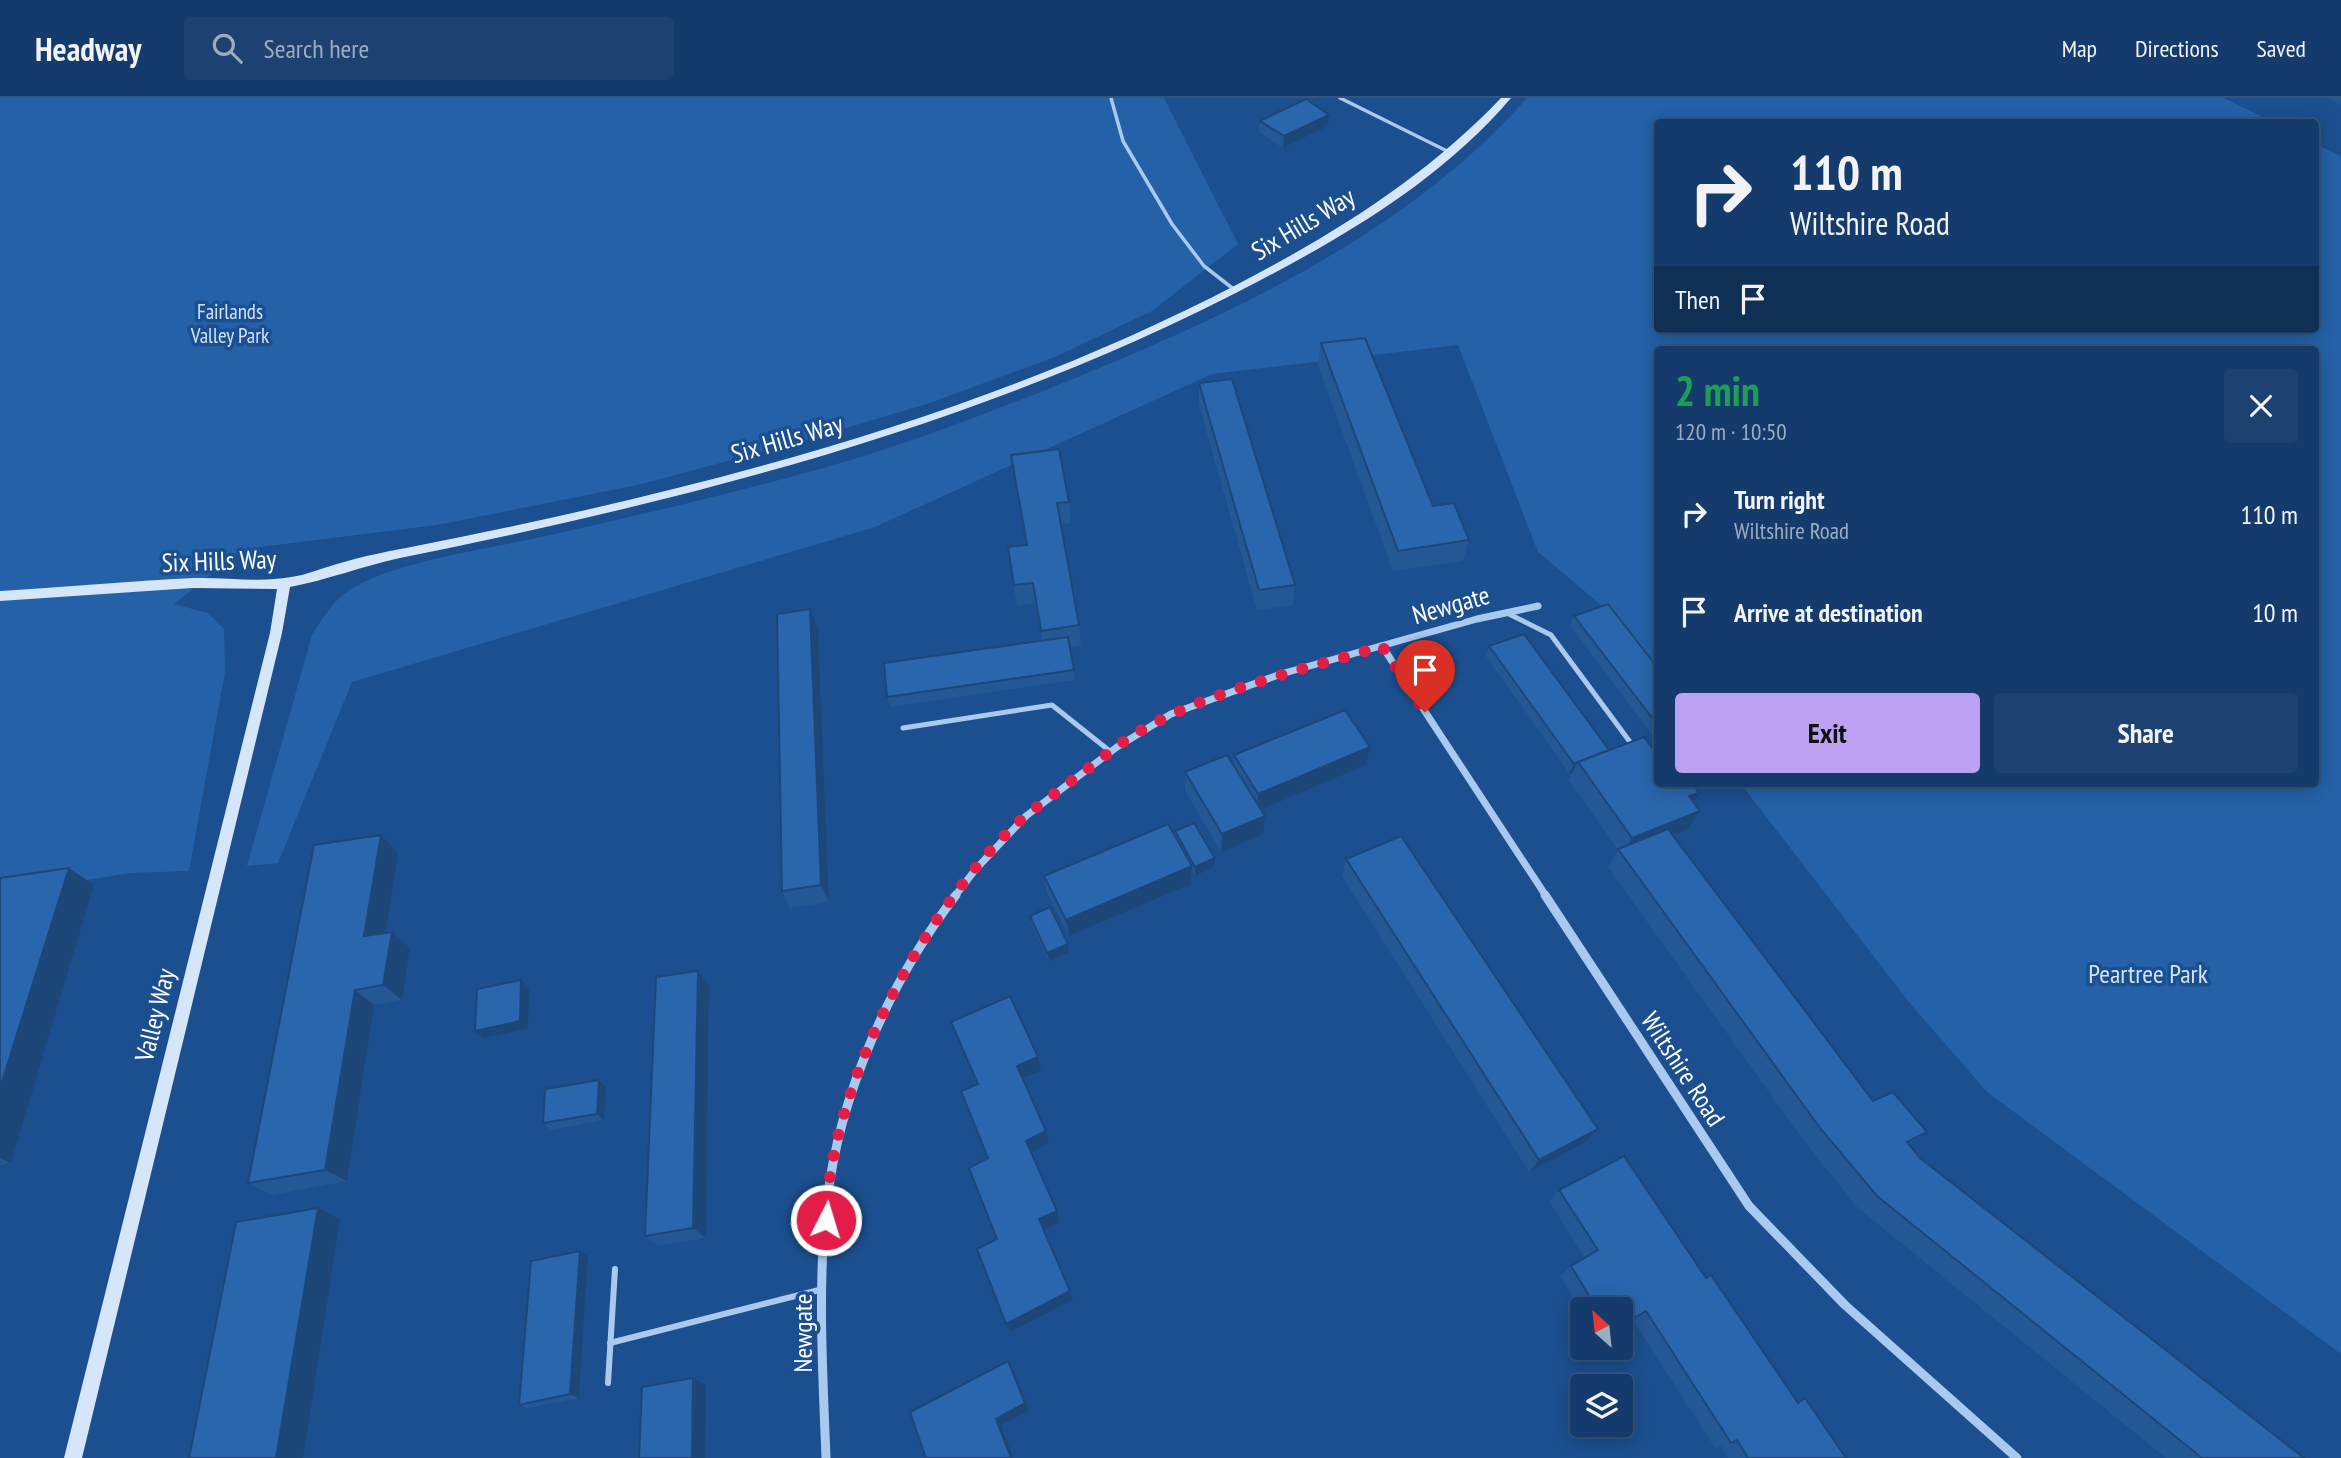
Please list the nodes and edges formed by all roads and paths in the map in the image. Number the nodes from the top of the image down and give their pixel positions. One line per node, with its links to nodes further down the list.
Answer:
1 (1111, 98): 5 (lane)
2 (1340, 98): 4 (lane)
3 (1506, 98): 4 (street, Six Hills Way)
4 (1449, 152): 5 (street, Six Hills Way)
5 (1236, 291): 6 (street, Six Hills Way)
6 (284, 583): 7 (street, Six Hills Way); 18 (street, Valley Way)
7 (0, 596)
8 (1538, 606): 9 (street, Newgate)
9 (1503, 611): 10 (street, Newgate); 12 (lane)
10 (1382, 646): 13 (street, Newgate); 20 (street, Wiltshire Road)
11 (903, 728): 13 (lane)
12 (1630, 741)
13 (1111, 752): 15 (street, Newgate)
14 (615, 1269): 16 (lane)
15 (824, 1289): 16 (lane); 19 (street, Newgate)
16 (610, 1343): 17 (lane)
17 (608, 1383)
18 (73, 1458)
19 (825, 1458)
20 (2017, 1458)

